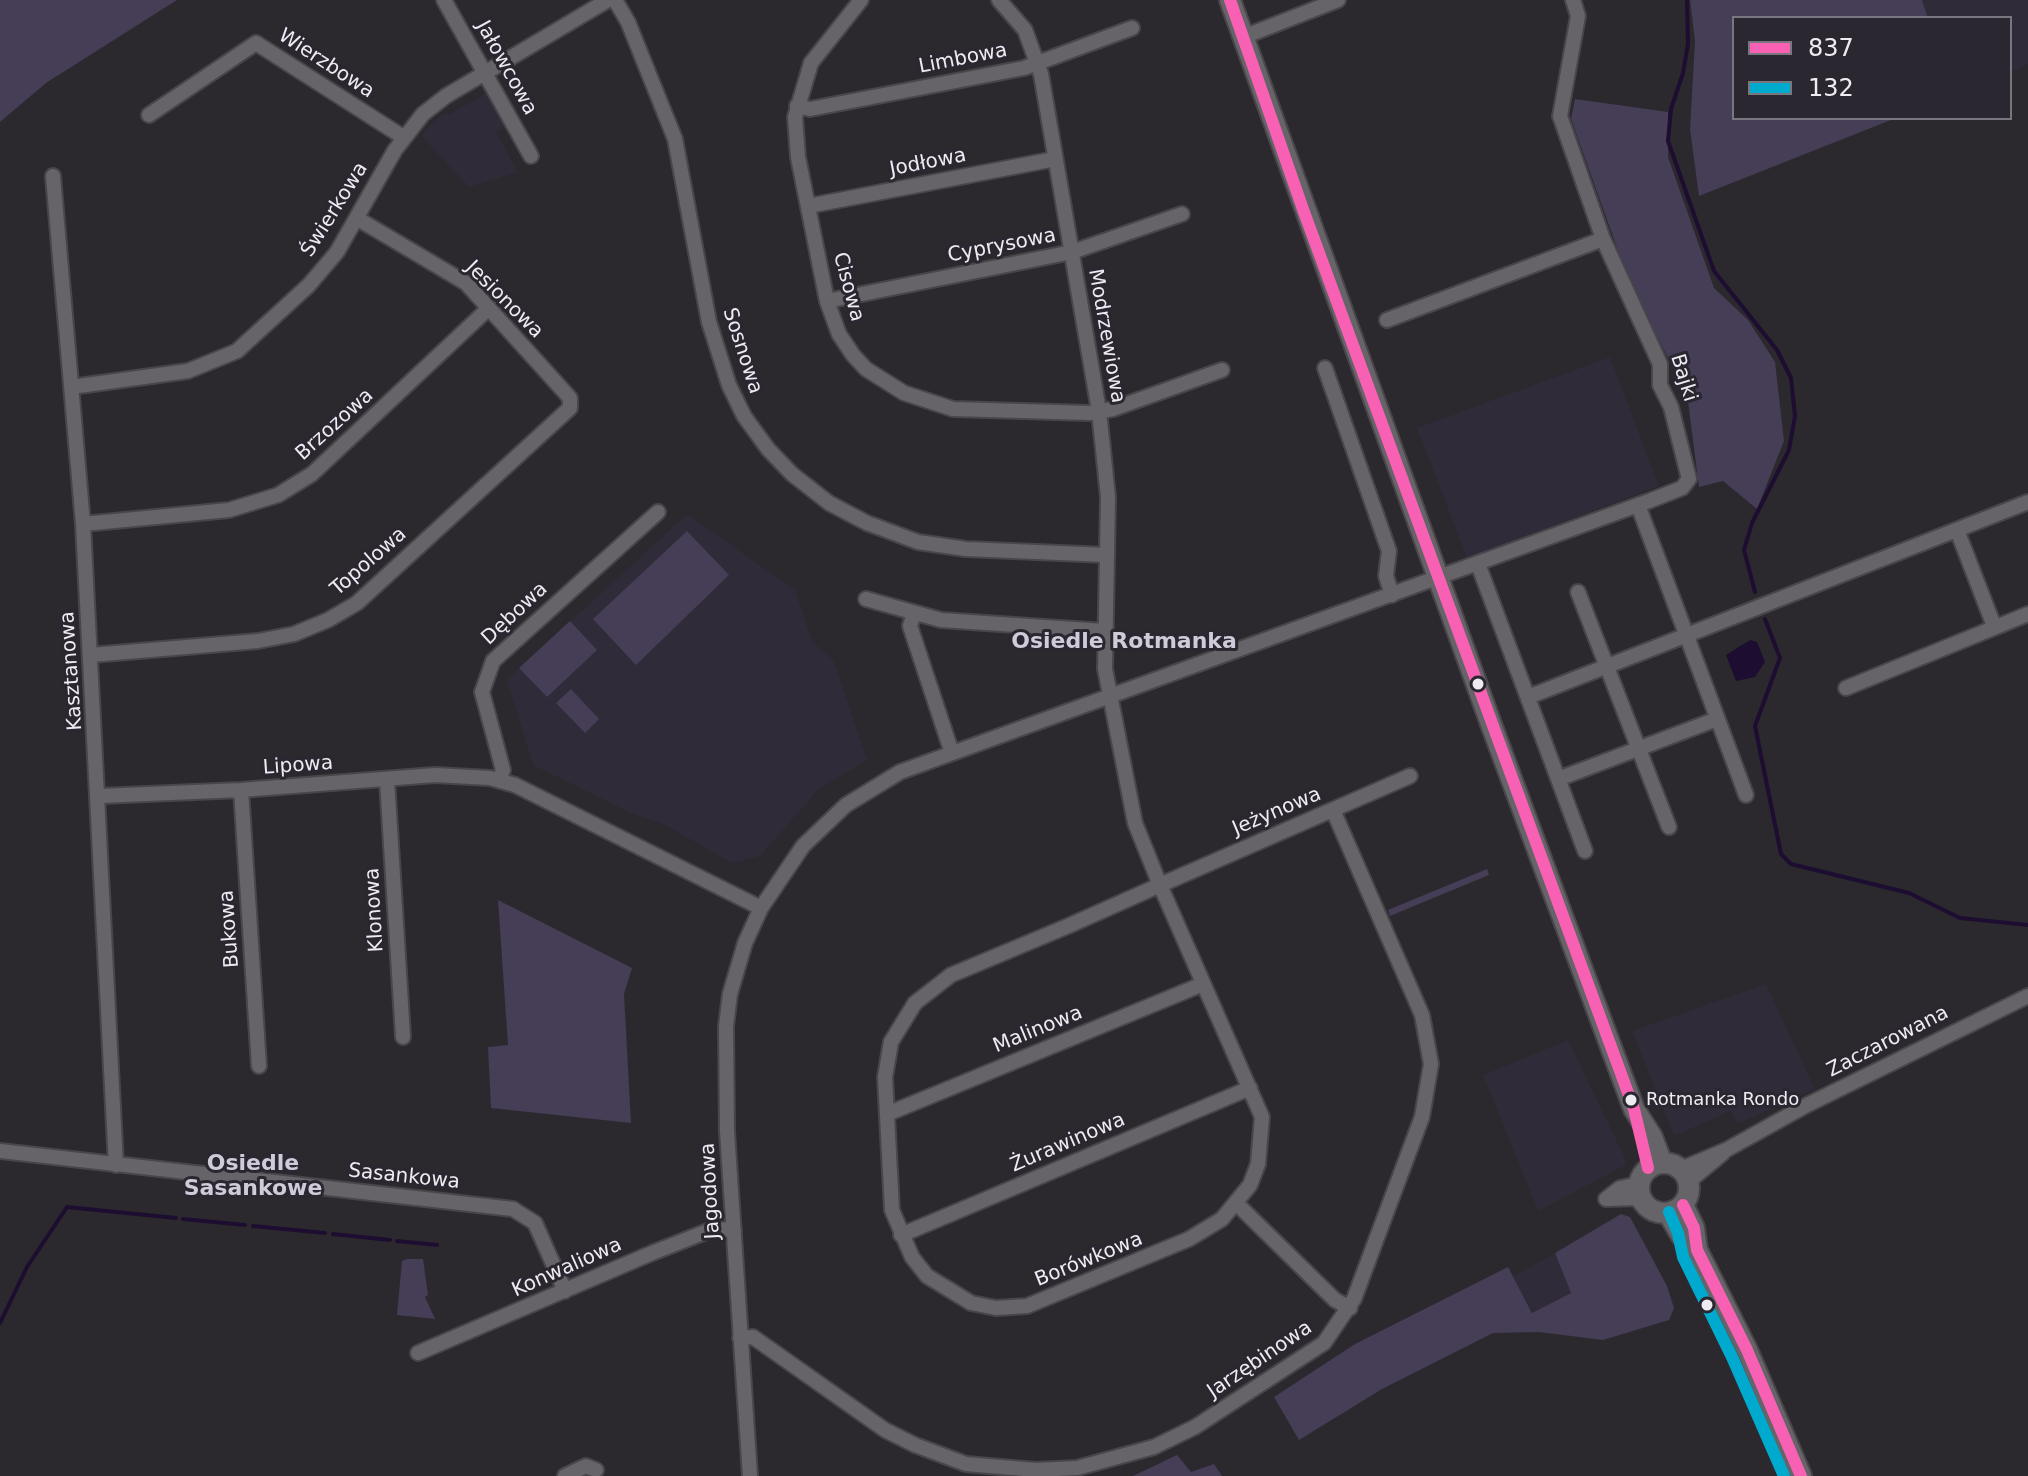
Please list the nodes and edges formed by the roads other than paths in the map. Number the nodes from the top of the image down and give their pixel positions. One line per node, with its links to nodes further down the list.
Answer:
1 (444, 0): 12 (street, Jałowcowa)
2 (608, 0): 12 (street, Świerkowa)
3 (615, 0): 37 (street, Sosnowa)
4 (861, 0): 13 (street, Cisowa)
5 (999, 0): 11 (street, Modrzewiowa)
6 (1230, 0): 10 (main road)
7 (1338, 0): 10 (street)
8 (1573, 0): 22 (street, Bajki)
9 (1132, 28): 11 (street, Limbowa)
10 (1243, 37): 39 (main road)
11 (1038, 63): 13 (street, Limbowa); 17 (street, Modrzewiowa)
12 (487, 73): 15 (street, Świerkowa); 16 (street, Jałowcowa)
13 (797, 106): 19 (street, Cisowa)
14 (149, 115): 15 (street, Wierzbowa)
15 (403, 137): 21 (street, Świerkowa)
16 (531, 156)
17 (1055, 159): 19 (street, Jodłowa); 23 (street, Modrzewiowa)
18 (53, 176): 29 (street, Kasztanowa)
19 (808, 206): 24 (street, Cisowa)
20 (1182, 214): 23 (street, Cyprysowa)
21 (358, 219): 25 (street, Jesionowa); 29 (street, Świerkowa)
22 (1603, 239): 26 (street); 33 (street, Bajki)
23 (1072, 252): 24 (street, Cyprysowa); 31 (street, Modrzewiowa)
24 (827, 301): 31 (street, Cisowa)
25 (489, 308): 30 (street, Jesionowa); 35 (street, Brzozowa)
26 (1387, 320)
27 (1325, 368): 41 (street)
28 (1222, 370): 31 (street, Cisowa)
29 (71, 387): 35 (street, Kasztanowa)
30 (570, 398): 48 (street, Topolowa)
31 (1099, 411): 37 (street, Modrzewiowa)
32 (2028, 502): 36 (street)
33 (1638, 505): 38 (street, Bajki); 47 (street)
34 (658, 512): 59 (street, Dębowa)
35 (83, 524): 48 (street, Kasztanowa)
36 (1957, 530): 45 (street); 47 (street)
37 (1107, 555): 46 (street, Modrzewiowa)
38 (1478, 564): 39 (street, Bajki); 52 (street)
39 (1440, 578): 41 (street, Bajki); 76 (main road)
40 (1578, 592): 49 (street)
41 (1392, 595): 51 (street, Bajki)
42 (866, 599): 43 (street)
43 (914, 613): 46 (street); 55 (street)
44 (2028, 614): 45 (street)
45 (1994, 626): 50 (street)
46 (1104, 631): 51 (street, Modrzewiowa)
47 (1685, 634): 49 (street); 53 (street)
48 (91, 655): 62 (street, Kasztanowa)
49 (1606, 666): 52 (street); 54 (street)
50 (1846, 688)
51 (1109, 694): 55 (street, Jagodowa); 66 (street, Borówkowa)
52 (1528, 697): 57 (street)
53 (1717, 719): 54 (street); 61 (street)
54 (1639, 749): 57 (street); 64 (street)
55 (952, 753): 67 (street, Jagodowa)
56 (1410, 776): 63 (street, Jeżynowa)
57 (1558, 779): 65 (street)
58 (387, 780): 59 (street, Lipowa); 60 (street, Lipowa); 70 (street, Klonowa)
59 (499, 780): 67 (street)
60 (241, 790): 62 (street, Lipowa); 71 (street, Bukowa)
61 (1746, 795)
62 (100, 796): 75 (street, Kasztanowa)
63 (1333, 810): 66 (street, Jeżynowa); 82 (street, Jarzębinowa)
64 (1669, 827)
65 (1585, 851)
66 (1160, 885): 68 (street, Borówkowa); 73 (street, Borówkowa)
67 (761, 908): 79 (street, Jagodowa)
68 (1203, 984): 72 (street, Borówkowa); 73 (street, Malinowa)
69 (2028, 996): 76 (street, Zaczarowana)
70 (403, 1037)
71 (259, 1066)
72 (1250, 1088): 77 (street, Borówkowa); 80 (street, Żurawinowa)
73 (887, 1114): 80 (street, Borówkowa)
74 (0, 1151): 75 (street, Sasankowa)
75 (116, 1165): 81 (street, Sasankowa)
76 (1660, 1177): 78 (main road); 78 (main road)
77 (1237, 1204): 80 (street, Borówkowa); 82 (street)
78 (1675, 1209): 88 (main road)
79 (734, 1230): 81 (street, Konwaliowa); 83 (street, Jagodowa)
80 (901, 1235)
81 (565, 1291): 84 (street, Konwaliowa)
82 (1350, 1308): 83 (street, Jarzębinowa)
83 (740, 1338): 87 (street, Jagodowa)
84 (418, 1353)
85 (596, 1470): 86 (street)
86 (565, 1476)
87 (750, 1476)
88 (1801, 1476)

